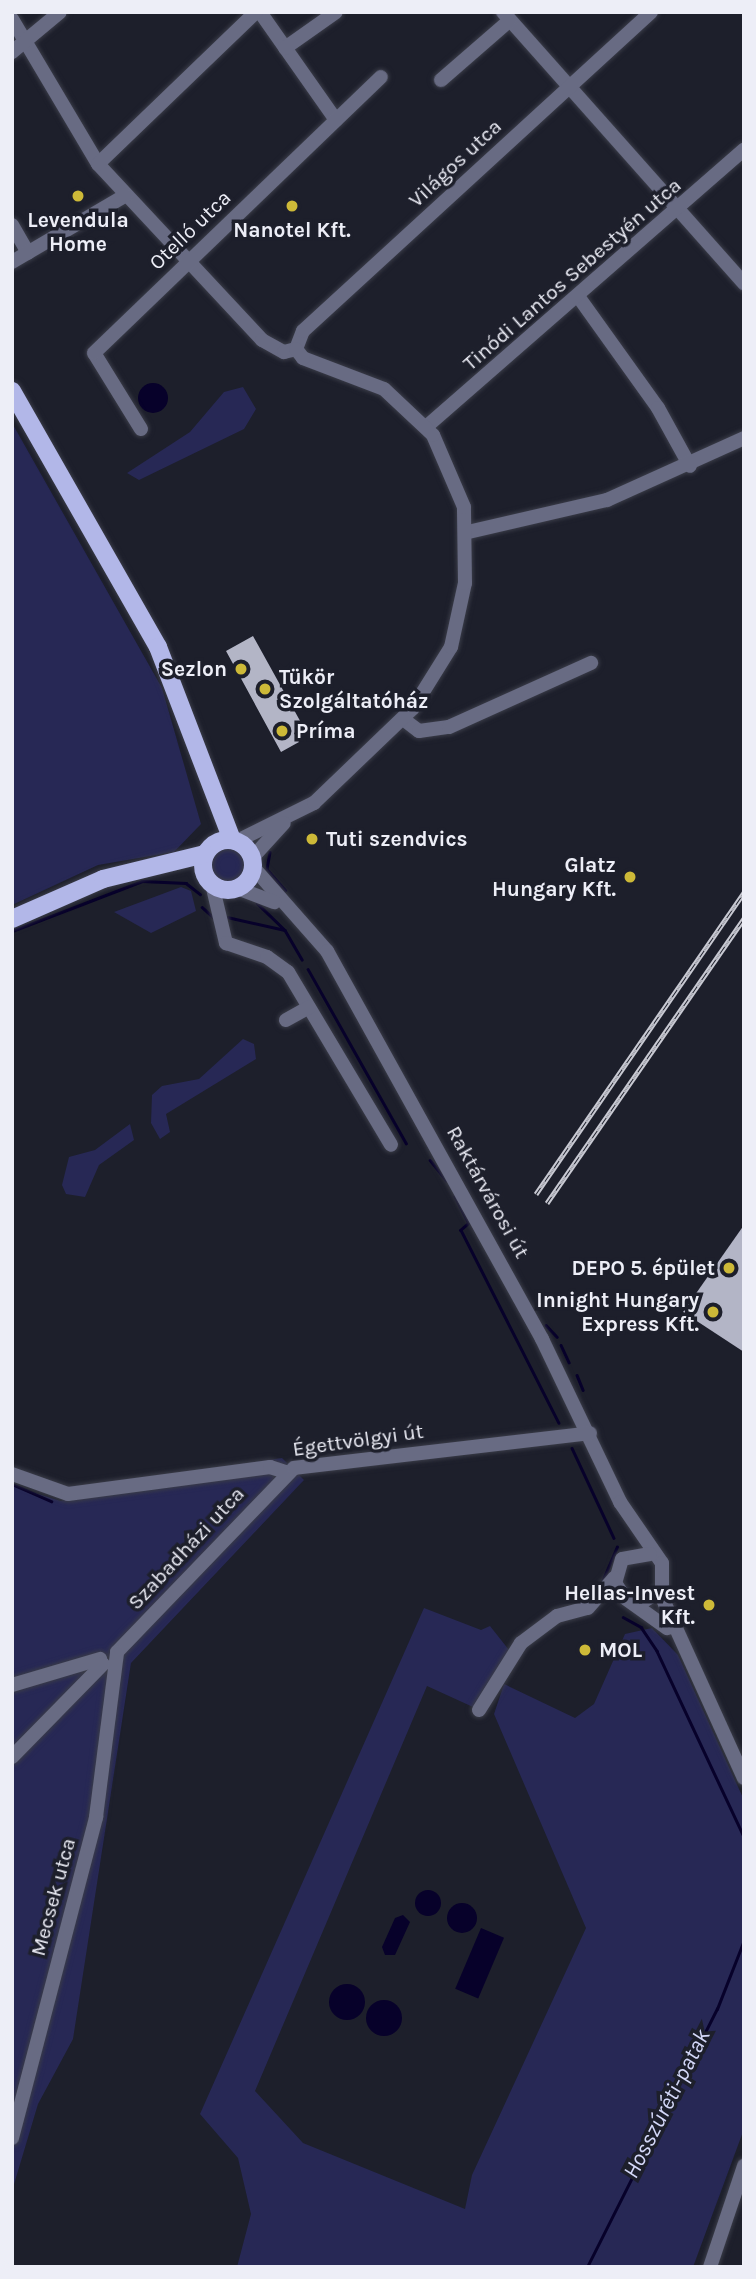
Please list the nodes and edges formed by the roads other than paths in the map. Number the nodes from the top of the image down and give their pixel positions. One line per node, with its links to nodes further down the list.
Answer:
1 (60, 12): 7 (street)
2 (258, 12): 8 (street); 15 (street)
3 (336, 12): 8 (street)
4 (651, 12): 12 (street, Világos utca)
5 (506, 16): 11 (street); 12 (street)
6 (12, 19): 7 (street)
7 (27, 44): 9 (street); 15 (street)
8 (285, 48): 13 (street)
9 (12, 52)
10 (381, 77): 13 (street, Otelló utca)
11 (441, 80)
12 (569, 87): 17 (street); 24 (street, Világos utca)
13 (336, 120): 20 (street, Otelló utca)
14 (744, 150): 17 (street, Tinódi Lantos Sebestyén utca)
15 (98, 164): 16 (street)
16 (126, 195): 19 (street); 20 (street)
17 (680, 208): 22 (street); 23 (street, Tinódi Lantos Sebestyén utca)
18 (12, 225): 19 (street)
19 (28, 253): 21 (street)
20 (187, 261): 24 (street); 27 (street, Otelló utca)
21 (12, 262)
22 (744, 283)
23 (580, 299): 26 (street, Tinódi Lantos Sebestyén utca); 29 (street)
24 (296, 349): 26 (street)
25 (12, 391): 33 (main road)
26 (426, 427): 30 (street)
27 (141, 429)
28 (744, 438): 29 (street)
29 (690, 466): 30 (street)
30 (468, 532): 32 (street)
31 (591, 663): 32 (street)
32 (403, 719): 34 (street)
33 (193, 744): 35 (main road, Raktárvárosi út); 36 (main road)
34 (289, 817): 35 (street); 37 (street)
35 (235, 841): 36 (main road); 37 (main road, Raktárvárosi út)
36 (208, 850): 38 (main road); 39 (main road)
37 (252, 863): 40 (main road); 42 (street, Raktárvárosi út)
38 (136, 871): 39 (main road, Raktárvárosi út); 43 (main road)
39 (210, 882): 40 (main road, Raktárvárosi út); 41 (street)
40 (234, 889): 41 (street); 42 (street, Raktárvárosi út)
41 (218, 913): 44 (street)
42 (296, 916): 47 (street, Raktárvárosi út)
43 (12, 919)
44 (309, 1007): 45 (street); 46 (street)
45 (286, 1020)
46 (391, 1145)
47 (590, 1433): 48 (street, Égettvölgyi út); 50 (street, Raktárvárosi út)
48 (285, 1472): 49 (street, Égettvölgyi út); 58 (street, Szabadházi utca)
49 (12, 1474)
50 (620, 1502): 51 (street, Raktárvárosi út); 52 (street, Raktárvárosi út)
51 (650, 1554): 52 (street); 54 (street, Raktárvárosi út)
52 (626, 1556): 53 (street)
53 (614, 1578): 55 (street); 55 (street)
54 (660, 1593): 56 (street); 59 (street, Raktárvárosi út)
55 (625, 1598): 56 (street, Raktárvárosi út)
56 (640, 1603): 59 (street, Raktárvárosi út)
57 (586, 1608): 61 (street)
58 (109, 1660): 60 (street); 62 (street, Szabadházi utca); 65 (street, Mecsek utca)
59 (692, 1661): 63 (street, Raktárvárosi út)
60 (12, 1685)
61 (479, 1710)
62 (12, 1757)
63 (741, 1759): 64 (street, Raktárvárosi út)
64 (744, 1778)
65 (12, 2138)
66 (744, 2166): 67 (street)
67 (710, 2267)

